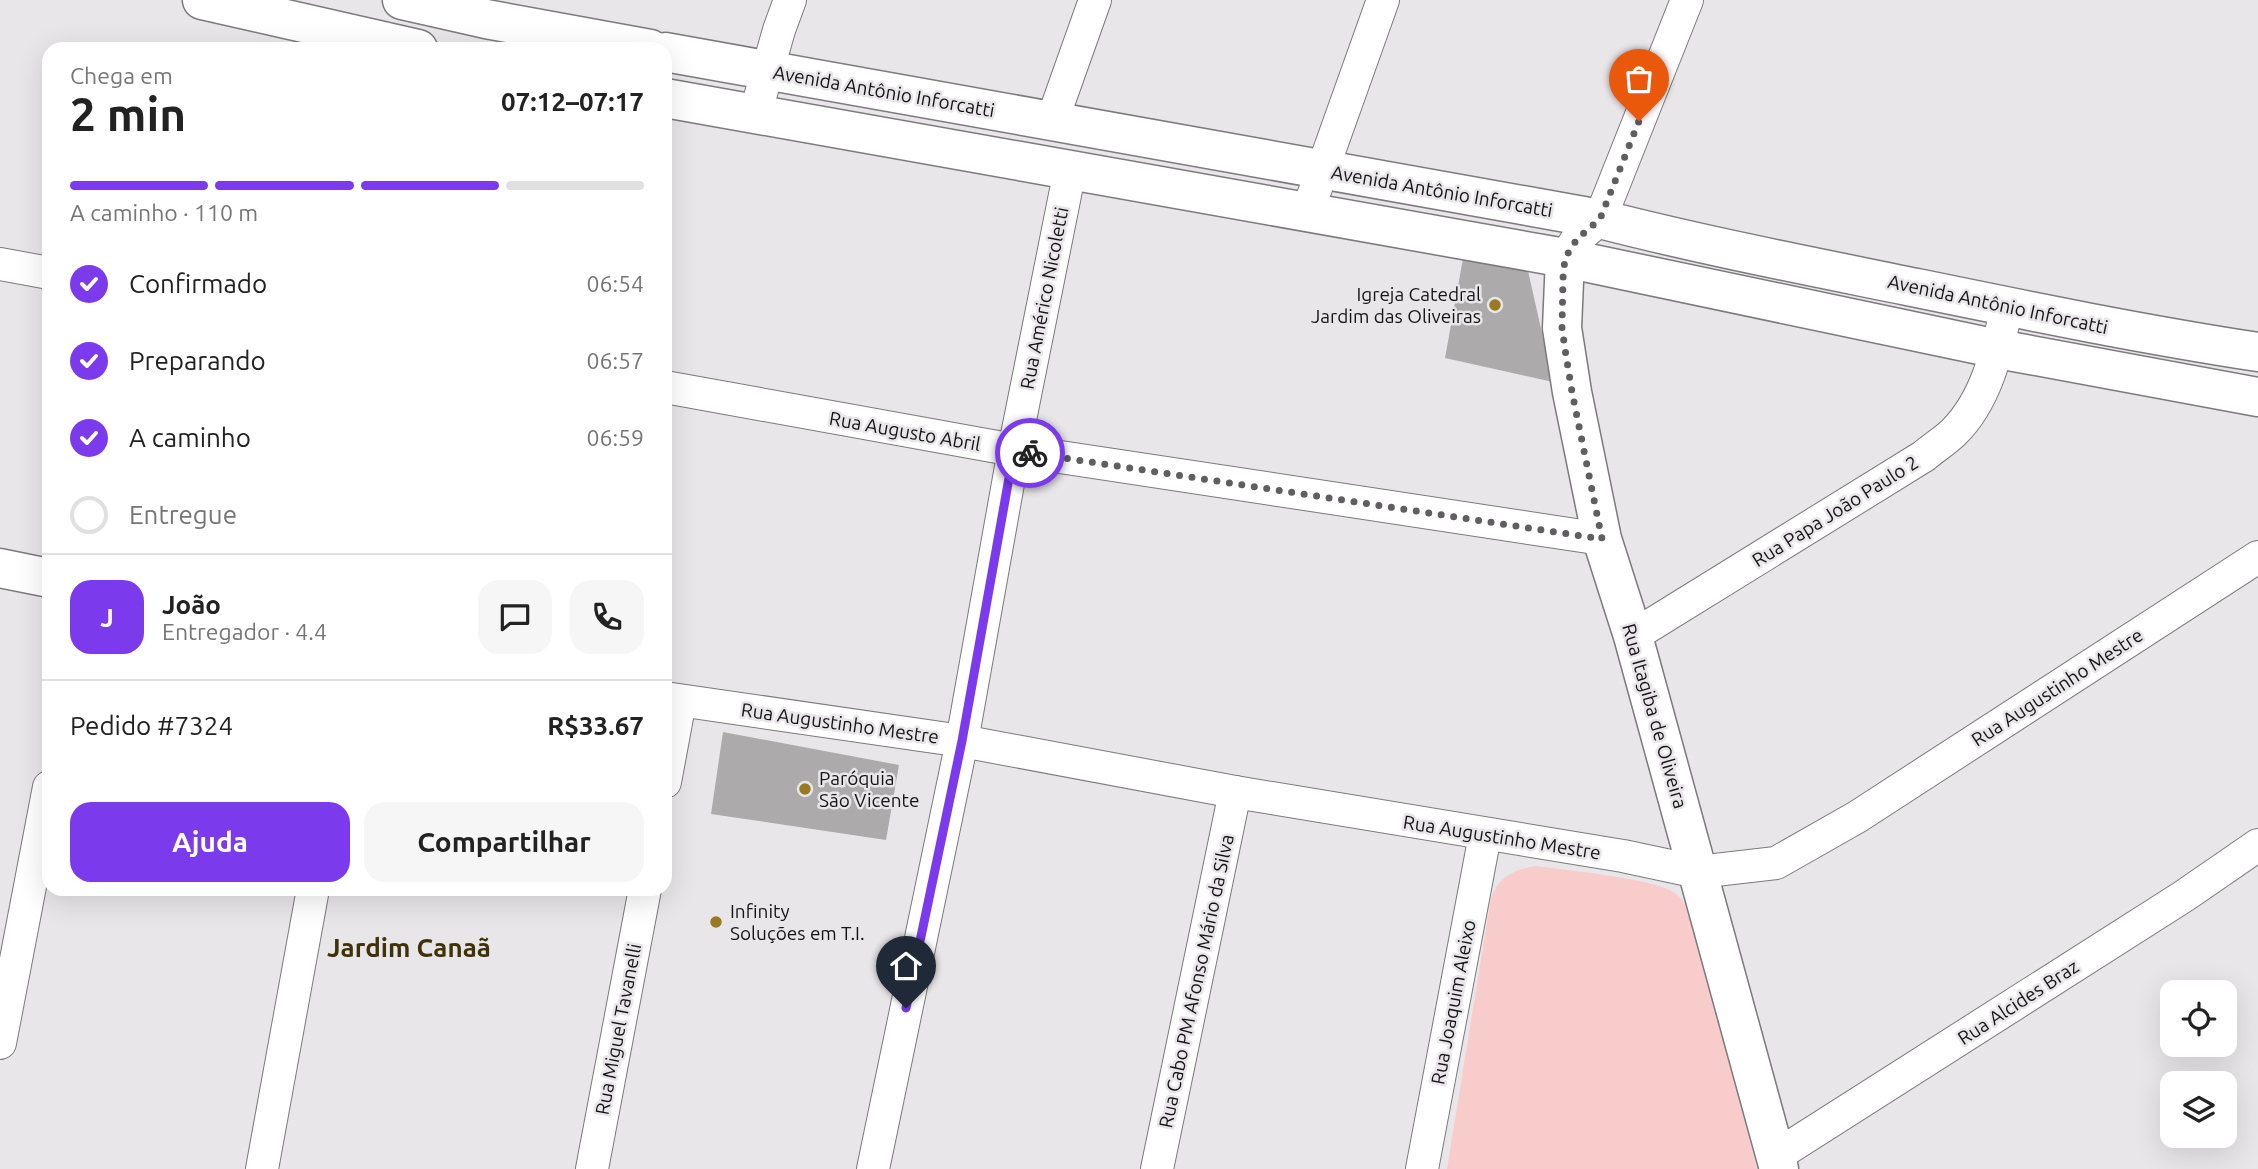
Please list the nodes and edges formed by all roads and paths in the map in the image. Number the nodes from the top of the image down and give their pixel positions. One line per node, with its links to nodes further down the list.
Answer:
1 (205, 0): 8 (street)
2 (401, 0): 7 (street)
3 (790, 0): 11 (street)
4 (1095, 0): 14 (street)
5 (1383, 0): 15 (street)
6 (1687, 0): 18 (street)
7 (486, 23): 9 (street)
8 (388, 42)
9 (606, 42)
10 (672, 53): 11 (street, Avenida Antônio Inforcatti)
11 (768, 71): 13 (street); 14 (street, Avenida Antônio Inforcatti)
12 (672, 99): 13 (street)
13 (755, 115): 16 (street)
14 (1052, 121): 15 (street, Avenida Antônio Inforcatti)
15 (1322, 169): 17 (street); 18 (street, Avenida Antônio Inforcatti)
16 (1070, 170): 17 (street); 27 (street, Rua Américo Nicoletti)
17 (1307, 213): 19 (street)
18 (1600, 219): 19 (street); 22 (street, Avenida Antônio Inforcatti)
19 (1565, 258): 23 (street); 28 (street, Rua Itagiba de Oliveira)
20 (0, 264): 21 (street)
21 (42, 272)
22 (2007, 307): 23 (street, Rua Papa João Paulo 2); 24 (street, Avenida Antônio Inforcatti)
23 (1997, 349): 26 (street); 32 (street, Rua Papa João Paulo 2)
24 (2258, 352)
25 (672, 388): 27 (street, Rua Augusto Abril)
26 (2258, 397)
27 (1014, 450): 28 (street, Rua Augusto Abril); 34 (street, Rua Américo Nicoletti)
28 (1602, 539): 32 (street, Rua Itagiba de Oliveira)
29 (2258, 557): 39 (street, Rua Augustinho Mestre)
30 (0, 568): 31 (street)
31 (42, 577)
32 (1633, 636): 39 (street, Rua Itagiba de Oliveira)
33 (673, 699): 34 (street, Rua Augustinho Mestre)
34 (962, 741): 35 (street, Rua Augustinho Mestre); 46 (street, Rua Américo Nicoletti)
35 (1235, 792): 37 (street, Rua Augustinho Mestre); 47 (street, Rua Cabo PM Afonso Mário da Silva)
36 (42, 823): 42 (street)
37 (1485, 835): 39 (street, Rua Augustinho Mestre); 48 (street, Rua Joaquim Aleixo)
38 (2258, 845): 43 (street, Rua Alcides Braz)
39 (1698, 872): 43 (street, Rua Itagiba de Oliveira)
40 (312, 896): 44 (street)
41 (644, 896): 45 (street, Rua Miguel Tavanelli)
42 (0, 1043)
43 (1777, 1162)
44 (262, 1169)
45 (592, 1169)
46 (873, 1169)
47 (1157, 1169)
48 (1422, 1169)

